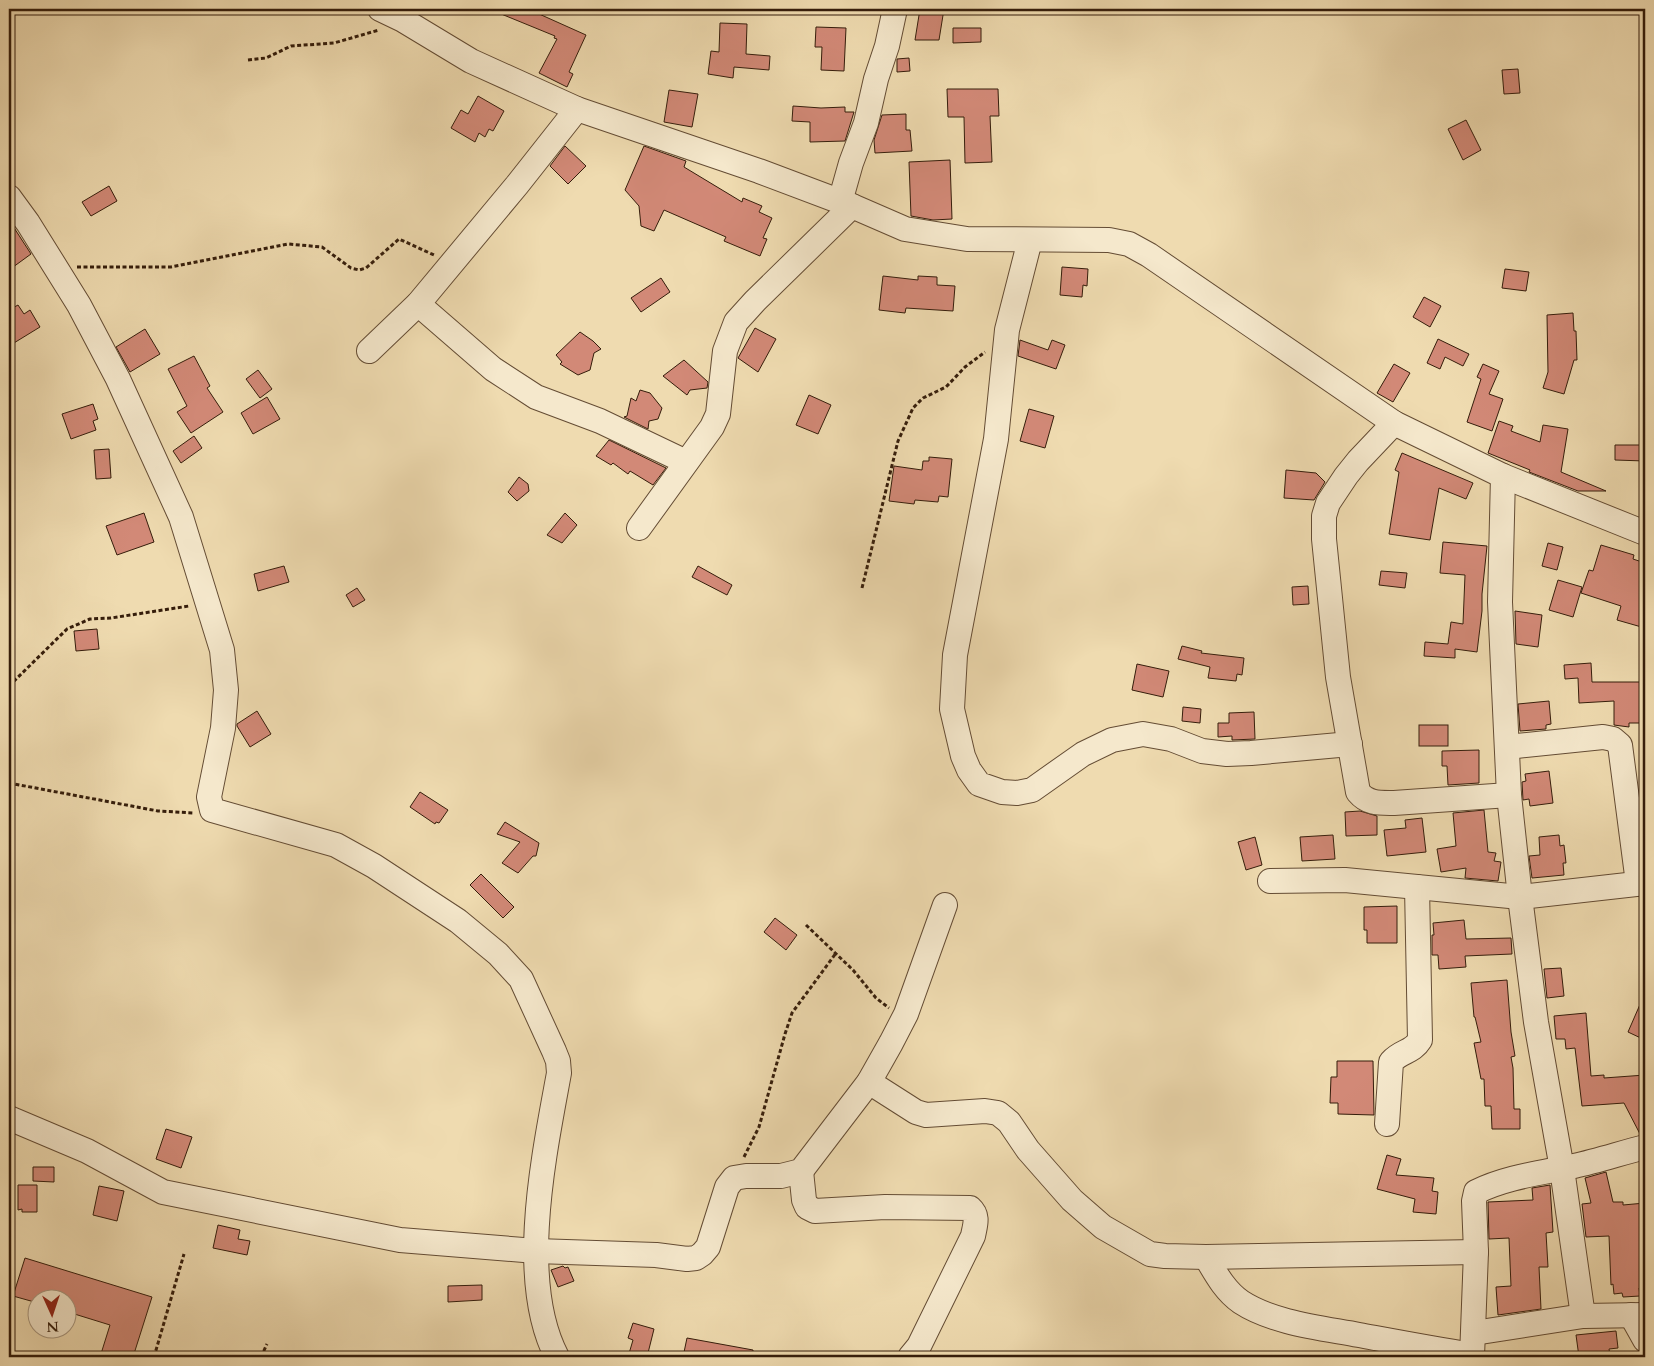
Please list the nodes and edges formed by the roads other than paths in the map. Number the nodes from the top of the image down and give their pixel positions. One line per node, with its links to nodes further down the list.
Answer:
1 (380, 9): 3 (street)
2 (895, 9): 5 (street)
3 (577, 109): 5 (street); 7 (street)
4 (9, 197): 28 (street)
5 (846, 204): 6 (street); 10 (street)
6 (1030, 240): 9 (street); 14 (street)
7 (418, 304): 8 (street); 10 (street)
8 (369, 351)
9 (1394, 423): 11 (street); 14 (street)
10 (686, 462): 12 (street)
11 (1503, 476): 13 (street); 15 (street)
12 (639, 528)
13 (1645, 533)
14 (1350, 744): 16 (street)
15 (1507, 746): 16 (street); 18 (street)
16 (1509, 795): 20 (street)
17 (1270, 881): 19 (street)
18 (1642, 883): 20 (street)
19 (1418, 887): 20 (street); 24 (street)
20 (1520, 897): 26 (street)
21 (945, 905): 22 (street)
22 (870, 1082): 27 (street); 30 (street)
23 (9, 1118): 28 (street)
24 (1387, 1124)
25 (1645, 1147): 26 (street)
26 (1562, 1169): 29 (street); 32 (street)
27 (801, 1172): 28 (street); 36 (street)
28 (536, 1251): 35 (street)
29 (1476, 1252): 30 (street); 34 (street)
30 (1206, 1257): 34 (street)
31 (1638, 1315): 32 (street); 33 (street)
32 (1583, 1316): 34 (street)
33 (1645, 1340)
34 (1473, 1349)
35 (557, 1357)
36 (910, 1357)

